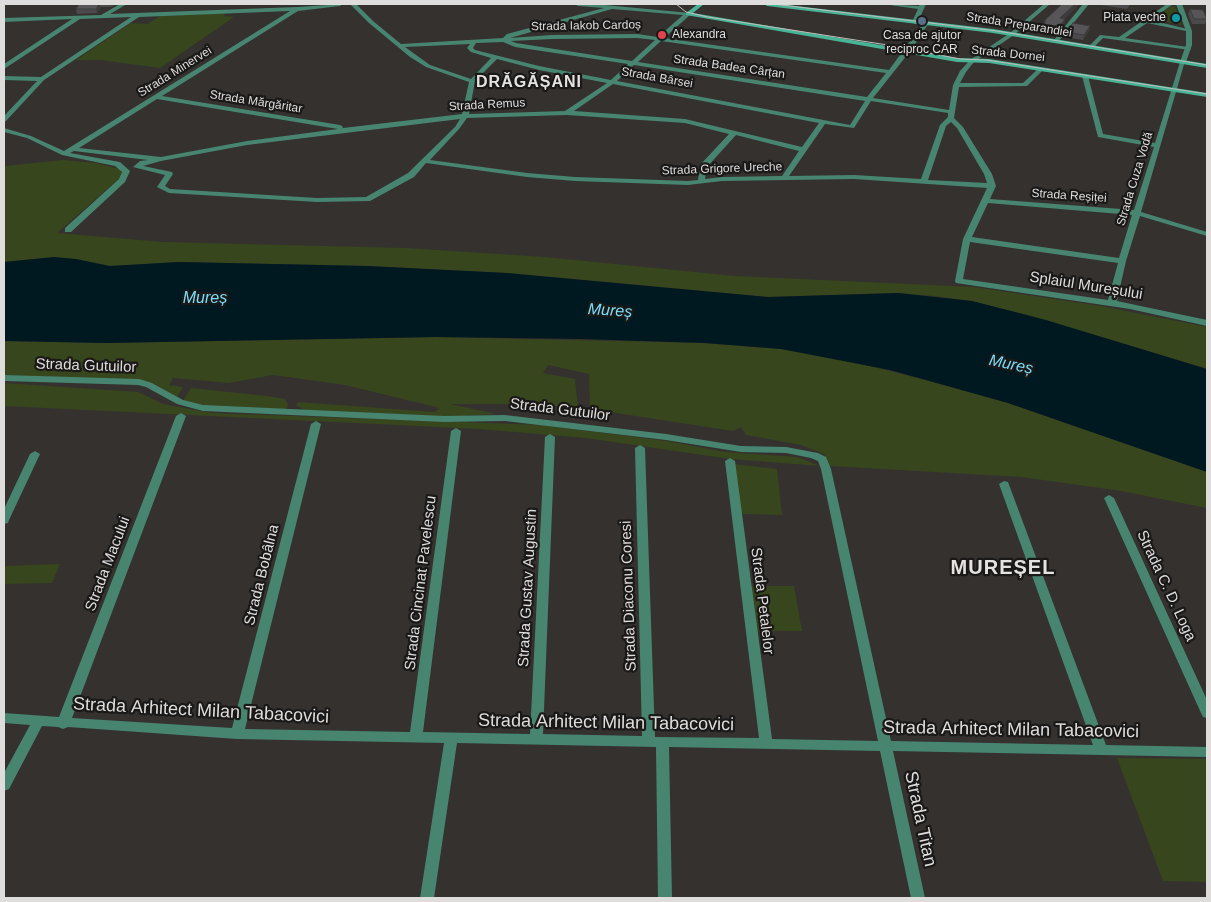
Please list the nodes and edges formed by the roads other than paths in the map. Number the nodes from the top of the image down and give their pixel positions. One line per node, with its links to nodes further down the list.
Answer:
1 (124, 4): 19 (street)
2 (340, 4): 15 (street)
3 (353, 4): 32 (street)
4 (578, 4): 14 (street)
5 (655, 4): 16 (street)
6 (701, 4): 18 (main road)
7 (767, 4): 23 (main road, Strada Preparandiei)
8 (886, 4): 13 (street)
9 (1047, 4): 26 (street)
10 (1086, 4): 31 (street)
11 (1170, 4): 22 (street)
12 (1179, 4): 25 (street)
13 (922, 6): 23 (street)
14 (610, 8): 16 (street); 29 (street)
15 (297, 9): 17 (street); 52 (street, Strada Minervei)
16 (649, 11): 18 (street)
17 (138, 14): 19 (street); 46 (street)
18 (688, 14): 27 (street); 35 (main road, Strada Dornei)
19 (103, 16): 20 (street)
20 (80, 17): 21 (street); 41 (street)
21 (4, 20)
22 (1146, 21): 25 (street); 28 (street)
23 (915, 22): 24 (main road, Strada Preparandiei)
24 (926, 23): 26 (main road, Strada Preparandiei); 35 (street)
25 (1189, 31): 34 (street, Strada Cuza Vodă)
26 (1012, 34): 31 (main road, Strada Preparandiei); 37 (street)
27 (661, 39): 29 (street, Strada Iakob Cardoș); 39 (street); 43 (street, Strada Iakob Cardoș)
28 (1120, 39): 33 (street); 34 (street)
29 (504, 40): 30 (street, Strada Iakob Cardoș); 39 (street, Strada Badea Cârțan)
30 (475, 41): 32 (street, Strada Iakob Cardoș); 36 (street, Strada Bârsei)
31 (1056, 41): 33 (main road, Strada Preparandiei)
32 (400, 46): 47 (street)
33 (1091, 47): 38 (main road, Strada Preparandiei)
34 (1188, 49): 38 (street, Strada Cuza Vodă)
35 (908, 50): 37 (main road, Strada Dornei); 43 (street)
36 (495, 57): 47 (street); 48 (street, Strada Bârsei)
37 (972, 61): 42 (main road, Strada Dornei); 49 (street)
38 (1183, 62): 40 (main road, Strada Preparandiei); 50 (street, Strada Cuza Vodă)
39 (633, 64): 48 (street); 53 (street, Strada Badea Cârțan)
40 (1207, 66)
41 (4, 67)
42 (1040, 69): 44 (main road, Strada Dornei); 49 (street)
43 (890, 72): 53 (street)
44 (1085, 76): 50 (main road, Strada Dornei); 64 (street)
45 (4, 78): 46 (street)
46 (42, 79): 57 (street)
47 (472, 81): 56 (street)
48 (612, 82): 54 (street); 58 (street, Strada Bârsei)
49 (956, 85): 55 (street)
50 (1174, 90): 51 (main road, Strada Dornei); 64 (street, Strada Cuza Vodă)
51 (1207, 95)
52 (156, 97): 61 (street, Strada Mărgăritar); 65 (street, Strada Minervei)
53 (869, 99): 55 (street, Strada Badea Cârțan); 58 (street, Strada Bârsei)
54 (567, 113): 56 (street, Strada Remus); 63 (street, Strada Remus)
55 (952, 115): 59 (street); 60 (street)
56 (465, 116): 61 (street, Strada Remus); 69 (street)
57 (4, 120)
58 (823, 122): 66 (street)
59 (942, 126): 60 (street); 71 (street)
60 (960, 127): 73 (street)
61 (351, 129): 68 (street, Strada Remus)
62 (4, 130): 67 (street)
63 (734, 132): 66 (street, Strada Remus); 72 (street)
64 (1157, 145): 75 (street, Strada Cuza Vodă)
65 (74, 149): 67 (street, Strada Minervei); 68 (street)
66 (804, 150): 70 (street)
67 (64, 154): 76 (street)
68 (161, 159): 69 (street)
69 (424, 161): 72 (street, Strada Grigore Ureche)
70 (784, 178): 71 (street, Strada Grigore Ureche); 72 (street, Strada Grigore Ureche)
71 (924, 181): 73 (street, Strada Grigore Ureche)
72 (700, 182)
73 (992, 186): 74 (street)
74 (986, 201): 75 (street, Strada Reșiței); 78 (street)
75 (1137, 213): 77 (street, Strada Reșiței); 79 (street, Strada Cuza Vodă)
76 (68, 230)
77 (1207, 234)
78 (967, 239): 79 (street); 80 (street, Splaiul Mureșului)
79 (1122, 261): 80 (street, Strada Cuza Vodă)
80 (1112, 303): 81 (street, Splaiul Mureșului)
81 (1207, 323)
82 (4, 378): 103 (street, Strada Gutuilor)
83 (181, 416): 96 (street, Strada Macului)
84 (316, 424): 97 (street, Strada Bobâlna)
85 (456, 431): 98 (street, Strada Cincinat Pavelescu)
86 (550, 437): 100 (street, Strada Gustav Augustin)
87 (640, 448): 101 (street, Strada Diaconu Coresi)
88 (35, 454): 92 (street)
89 (730, 461): 102 (street, Strada Petalelor)
90 (1004, 484): 104 (street)
91 (1109, 498): 93 (street, Strada C. D. Loga)
92 (4, 520)
93 (1207, 713)
94 (4, 718): 95 (street, Strada Arhitect Milan Tabacovici)
95 (38, 722): 96 (street, Strada Arhitect Milan Tabacovici); 106 (street)
96 (63, 724): 97 (street, Strada Arhitect Milan Tabacovici)
97 (237, 734): 98 (street, Strada Arhitect Milan Tabacovici)
98 (416, 738): 99 (street, Strada Arhitect Milan Tabacovici)
99 (451, 739): 100 (street, Strada Arhitect Milan Tabacovici); 107 (street)
100 (536, 740): 101 (street, Strada Arhitect Milan Tabacovici)
101 (656, 742): 102 (street, Strada Arhitect Milan Tabacovici); 108 (street, Strada Diaconu Coresi)
102 (766, 744): 103 (street, Strada Arhitect Milan Tabacovici)
103 (886, 747): 104 (street, Strada Arhitect Milan Tabacovici); 109 (street, Strada Titan)
104 (1102, 750): 105 (street, Strada Arhitect Milan Tabacovici)
105 (1207, 752)
106 (4, 785)
107 (427, 898)
108 (665, 898)
109 (918, 898)

